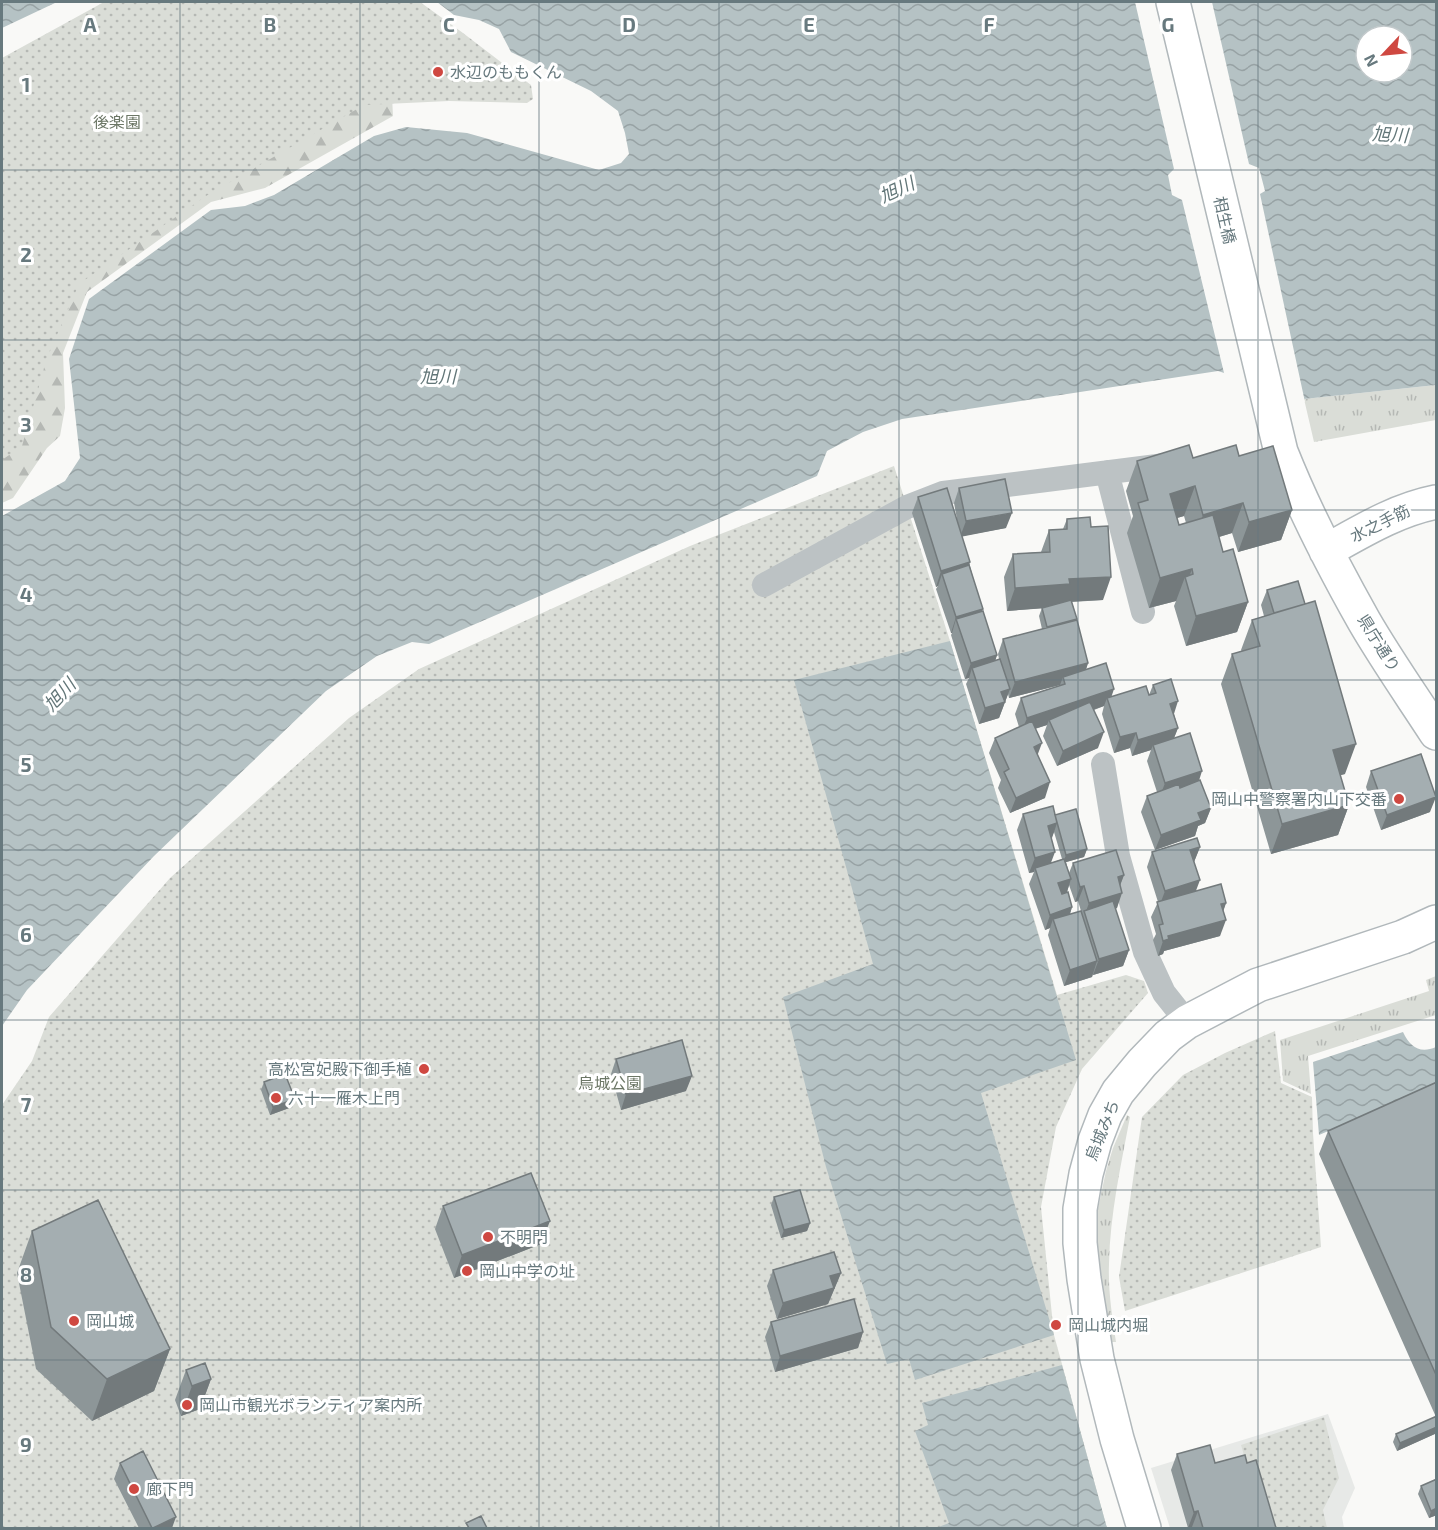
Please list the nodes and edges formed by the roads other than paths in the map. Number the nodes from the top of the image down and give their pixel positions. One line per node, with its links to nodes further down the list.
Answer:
1 (1173, 2): 5 (street, 相生橋)
2 (1188, 462): 3 (street)
3 (1107, 472): 6 (street); 7 (street)
4 (1437, 502): 5 (street, 水之手筋)
5 (1326, 551): 8 (street, 県庁通り)
6 (764, 585)
7 (1143, 612)
8 (1437, 733)
9 (1103, 764): 11 (street)
10 (1437, 922): 11 (street, 烏城みち)
11 (1188, 1022): 12 (street, 烏城みち)
12 (1144, 1528)

